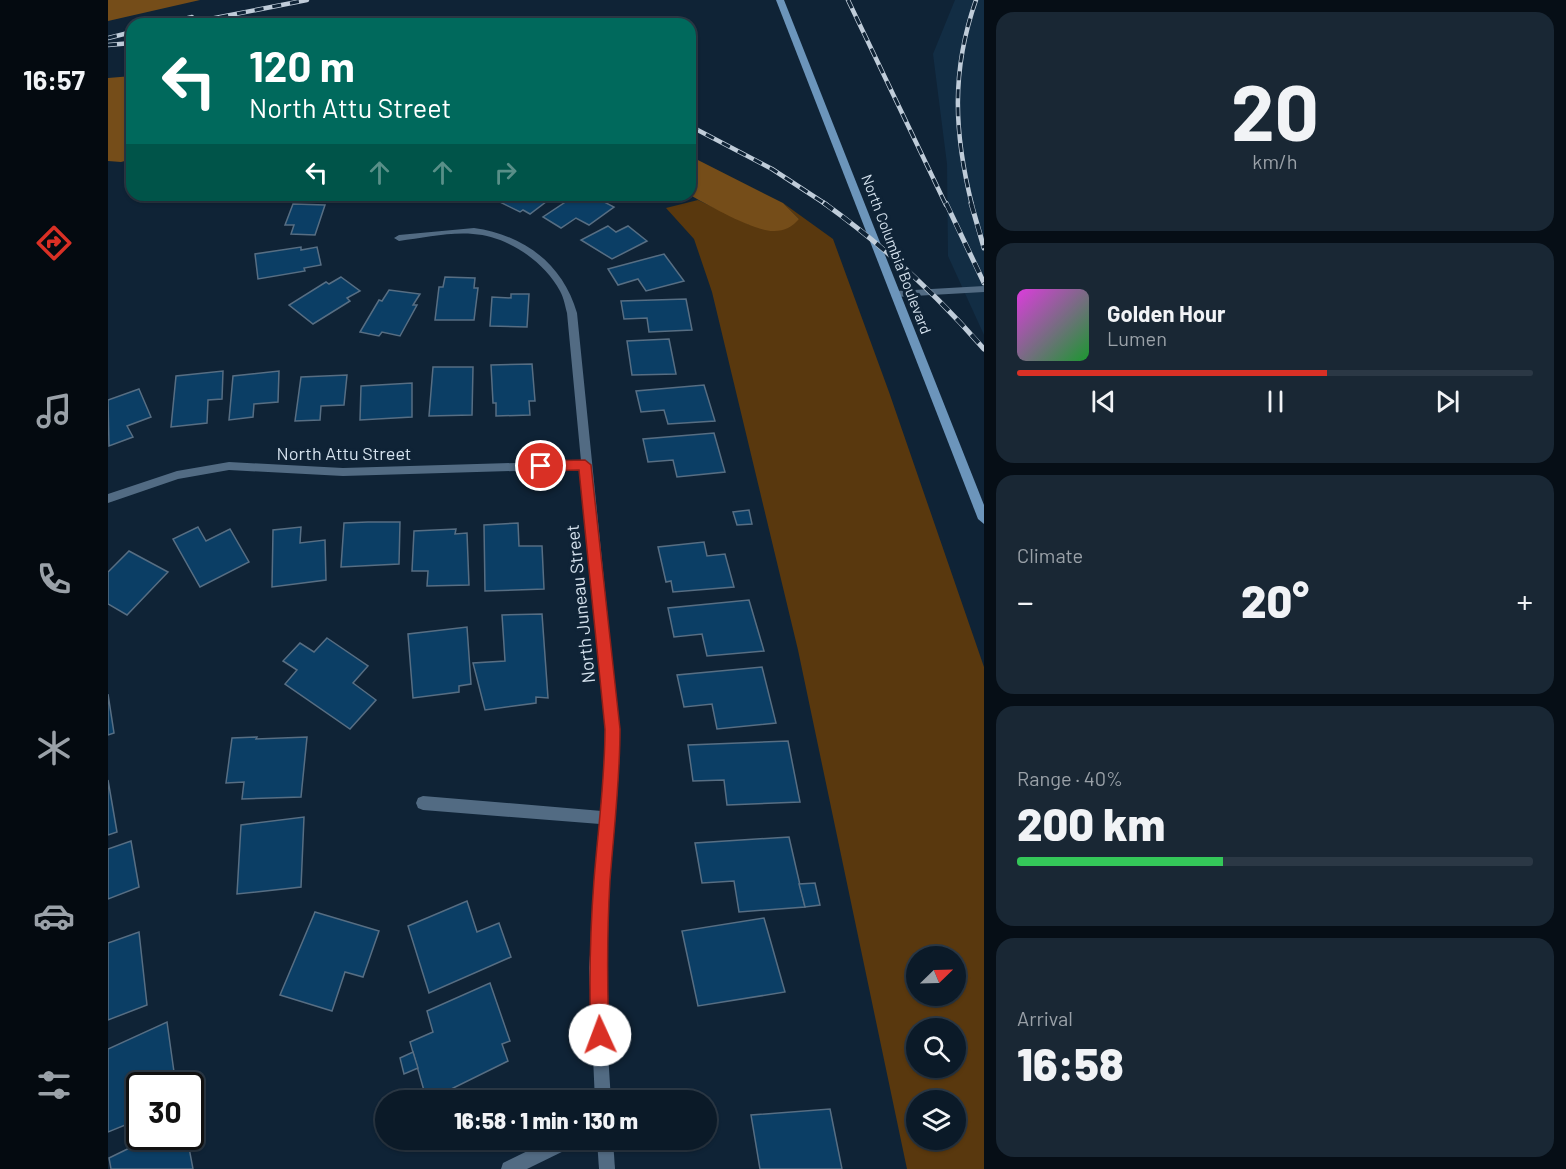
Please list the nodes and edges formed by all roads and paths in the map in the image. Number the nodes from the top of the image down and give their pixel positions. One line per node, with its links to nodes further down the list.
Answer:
1 (780, 0): 4 (main road, North Columbia Boulevard)
2 (399, 238): 5 (street, North Juneau Street)
3 (984, 289): 4 (street)
4 (896, 294): 7 (main road, North Columbia Boulevard)
5 (585, 465): 6 (street, North Attu Street); 9 (street, North Juneau Street)
6 (108, 499)
7 (984, 519)
8 (423, 803): 9 (street)
9 (608, 818): 10 (street, North Juneau Street)
10 (603, 1090)
11 (548, 1150): 13 (street)
12 (606, 1150): 14 (street)
13 (509, 1169)
14 (607, 1169)

